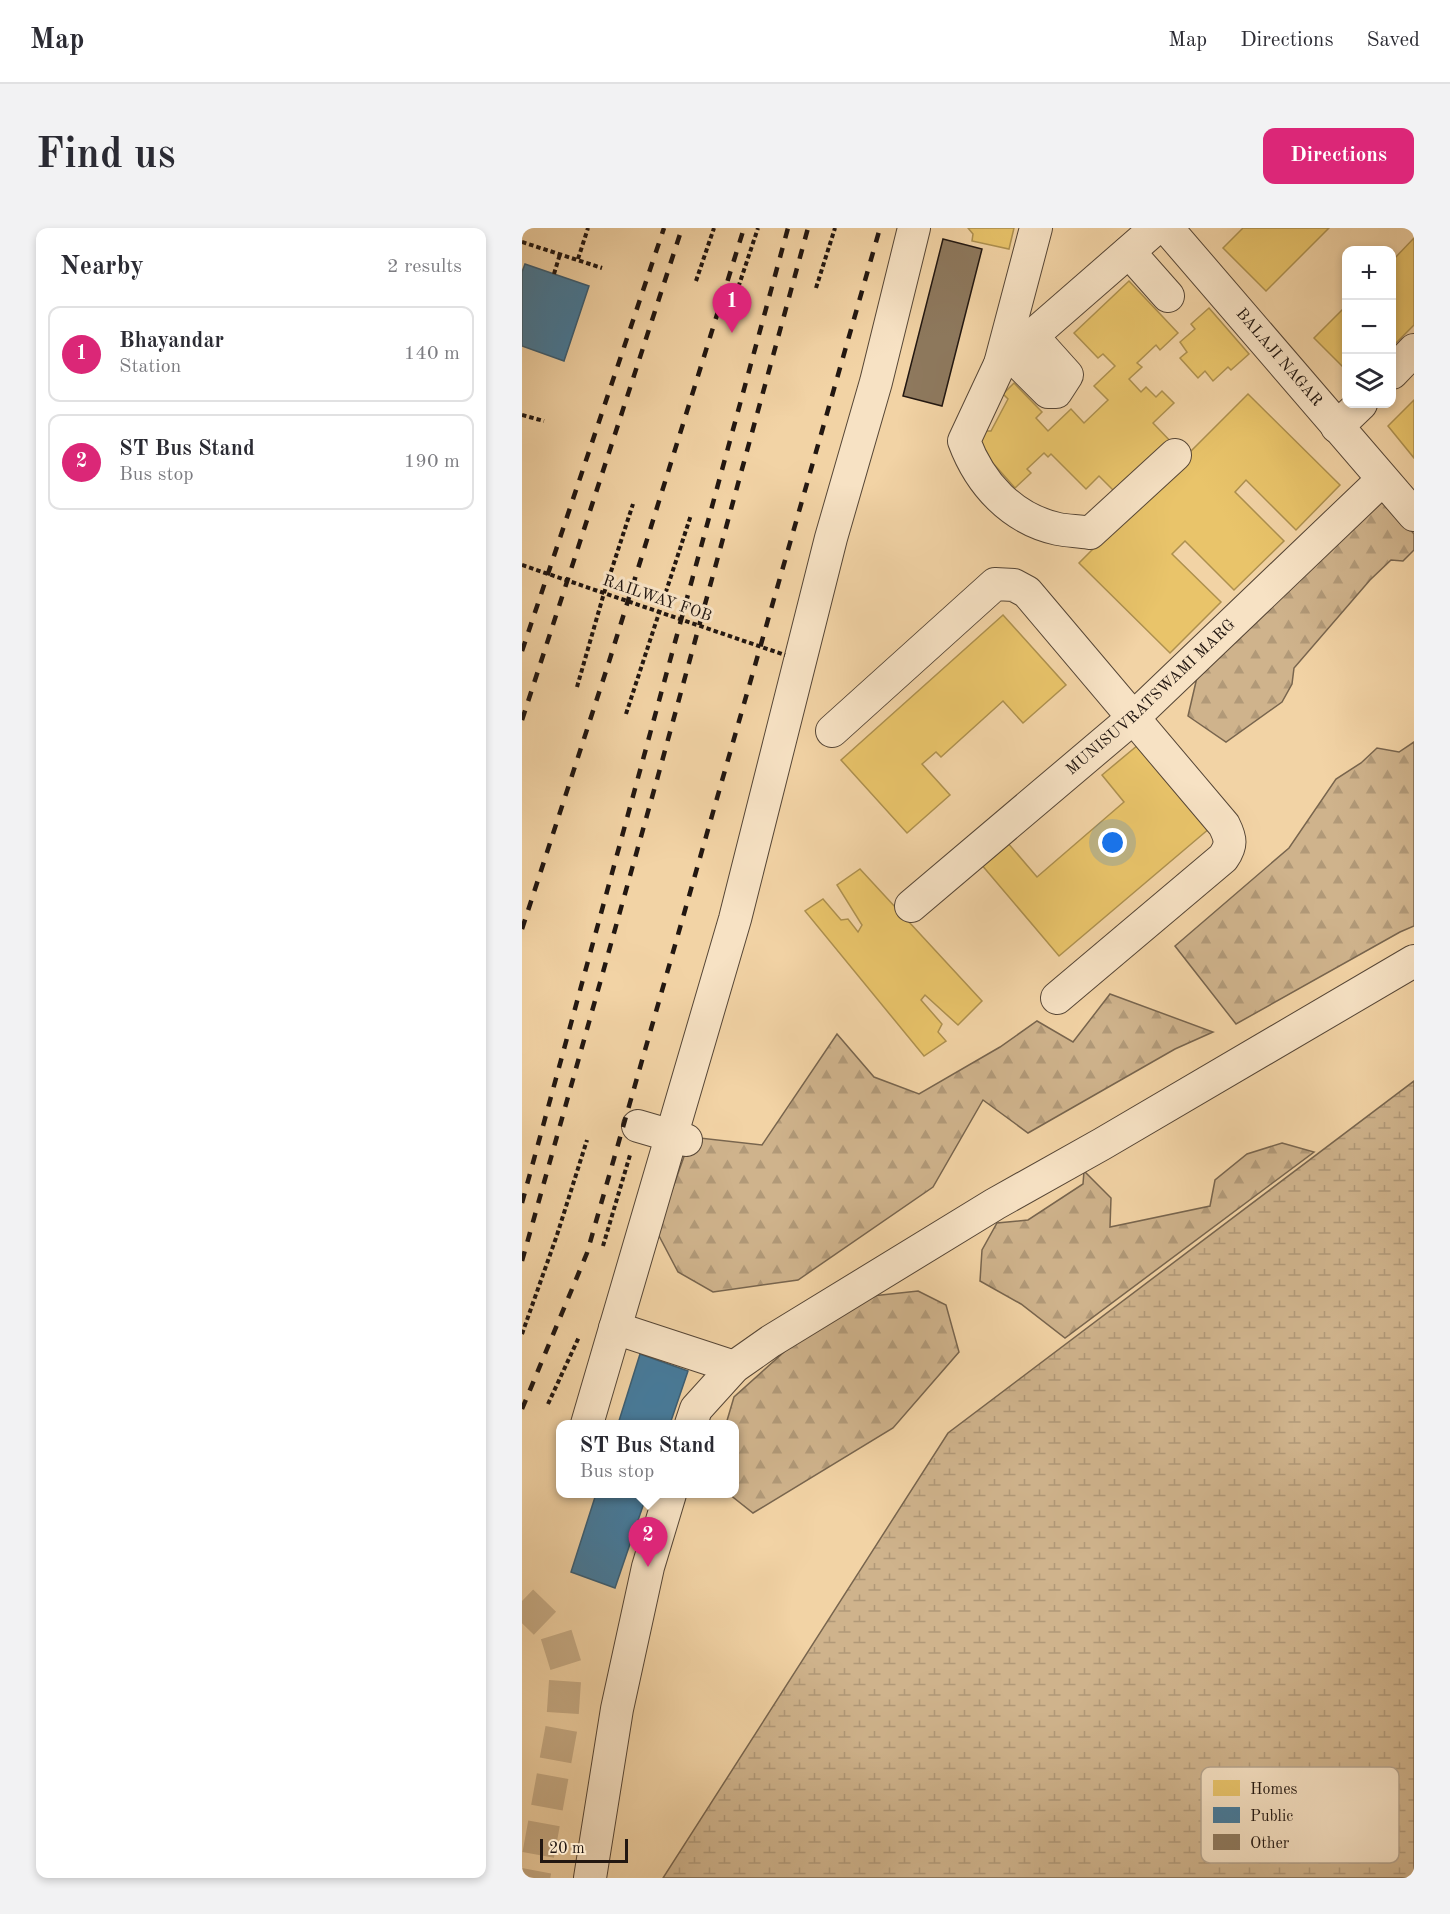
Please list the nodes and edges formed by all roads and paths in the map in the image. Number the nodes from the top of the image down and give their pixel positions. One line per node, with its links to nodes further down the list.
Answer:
1 (588, 228): 12 (path)
2 (714, 228): 15 (path)
3 (758, 228): 17 (path)
4 (835, 228): 16 (path)
5 (914, 228): 43 (street)
6 (1036, 228): 20 (street)
7 (1156, 228): 10 (street)
8 (1167, 228): 25 (street, BALAJI NAGAR)
9 (522, 242): 11 (path)
10 (1129, 252): 18 (street); 20 (street)
11 (560, 254): 12 (path); 14 (path)
12 (578, 260): 13 (path)
13 (602, 268)
14 (554, 274)
15 (696, 281)
16 (816, 288)
17 (736, 294)
18 (1168, 296)
19 (1414, 350): 21 (street)
20 (1014, 352): 26 (street)
21 (1396, 369)
22 (1356, 408): 25 (street)
23 (522, 415): 24 (path)
24 (544, 421)
25 (1337, 427): 27 (street, BALAJI NAGAR)
26 (1175, 455)
27 (1382, 480): 30 (street, BALAJI NAGAR); 37 (street, MUNISUVRATSWAMI MARG)
28 (633, 504): 32 (path)
29 (691, 515): 33 (path)
30 (1414, 515)
31 (522, 566): 32 (path, RAILWAY FOB, bridge)
32 (604, 593): 33 (path, RAILWAY FOB, bridge); 35 (path)
33 (658, 612): 34 (path, RAILWAY FOB, bridge); 36 (path)
34 (785, 655)
35 (577, 687)
36 (626, 714)
37 (1133, 718): 38 (street); 39 (street, MUNISUVRATSWAMI MARG); 41 (street)
38 (832, 732)
39 (911, 906)
40 (1414, 961): 48 (street)
41 (1057, 998)
42 (638, 1126): 43 (street); 45 (path)
43 (679, 1137): 46 (street)
44 (587, 1140): 47 (path)
45 (603, 1246)
46 (615, 1328): 48 (street); 49 (street)
47 (522, 1334)
48 (734, 1367): 50 (street)
49 (588, 1420)
50 (693, 1420)
51 (669, 1498): 52 (street)
52 (590, 1878)

